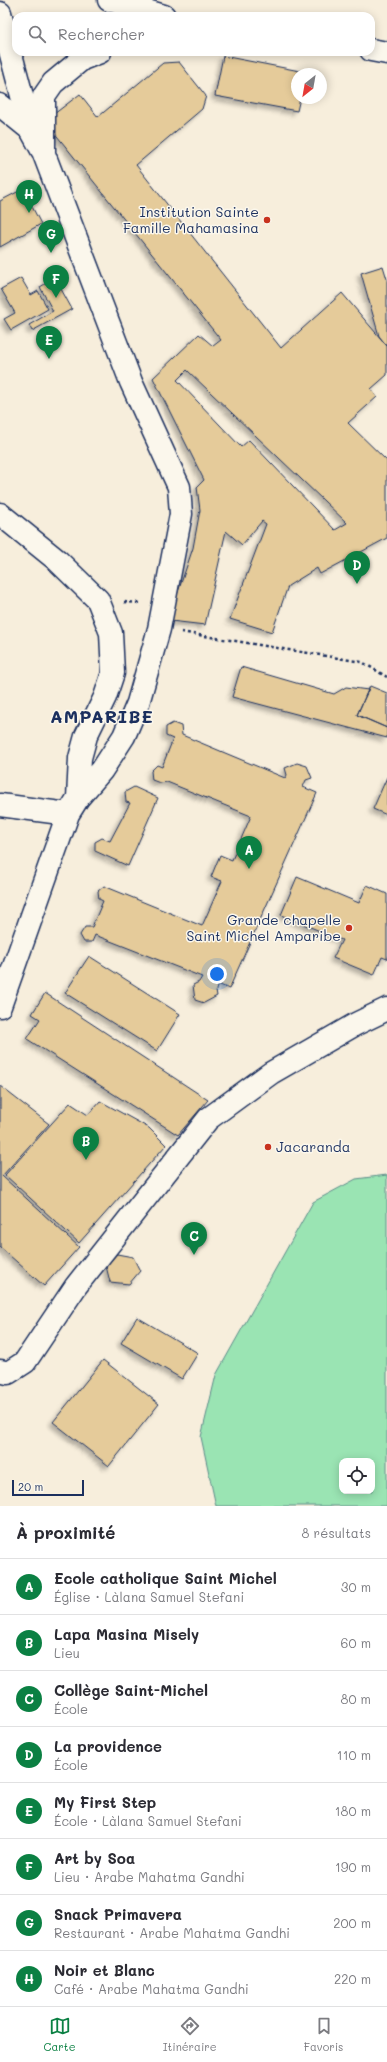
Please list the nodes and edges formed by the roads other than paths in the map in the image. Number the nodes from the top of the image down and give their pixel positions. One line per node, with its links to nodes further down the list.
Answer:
1 (109, 0): 2 (street)
2 (150, 12)
3 (0, 13): 8 (street)
4 (375, 51): 5 (street)
5 (387, 53)
6 (90, 56): 9 (street)
7 (0, 105): 8 (street)
8 (31, 130): 9 (street)
9 (44, 154): 12 (street)
10 (0, 514): 12 (street)
11 (0, 805): 12 (street)
12 (73, 806): 13 (street)
13 (0, 1006)
14 (387, 1009): 15 (street)
15 (0, 1370)

